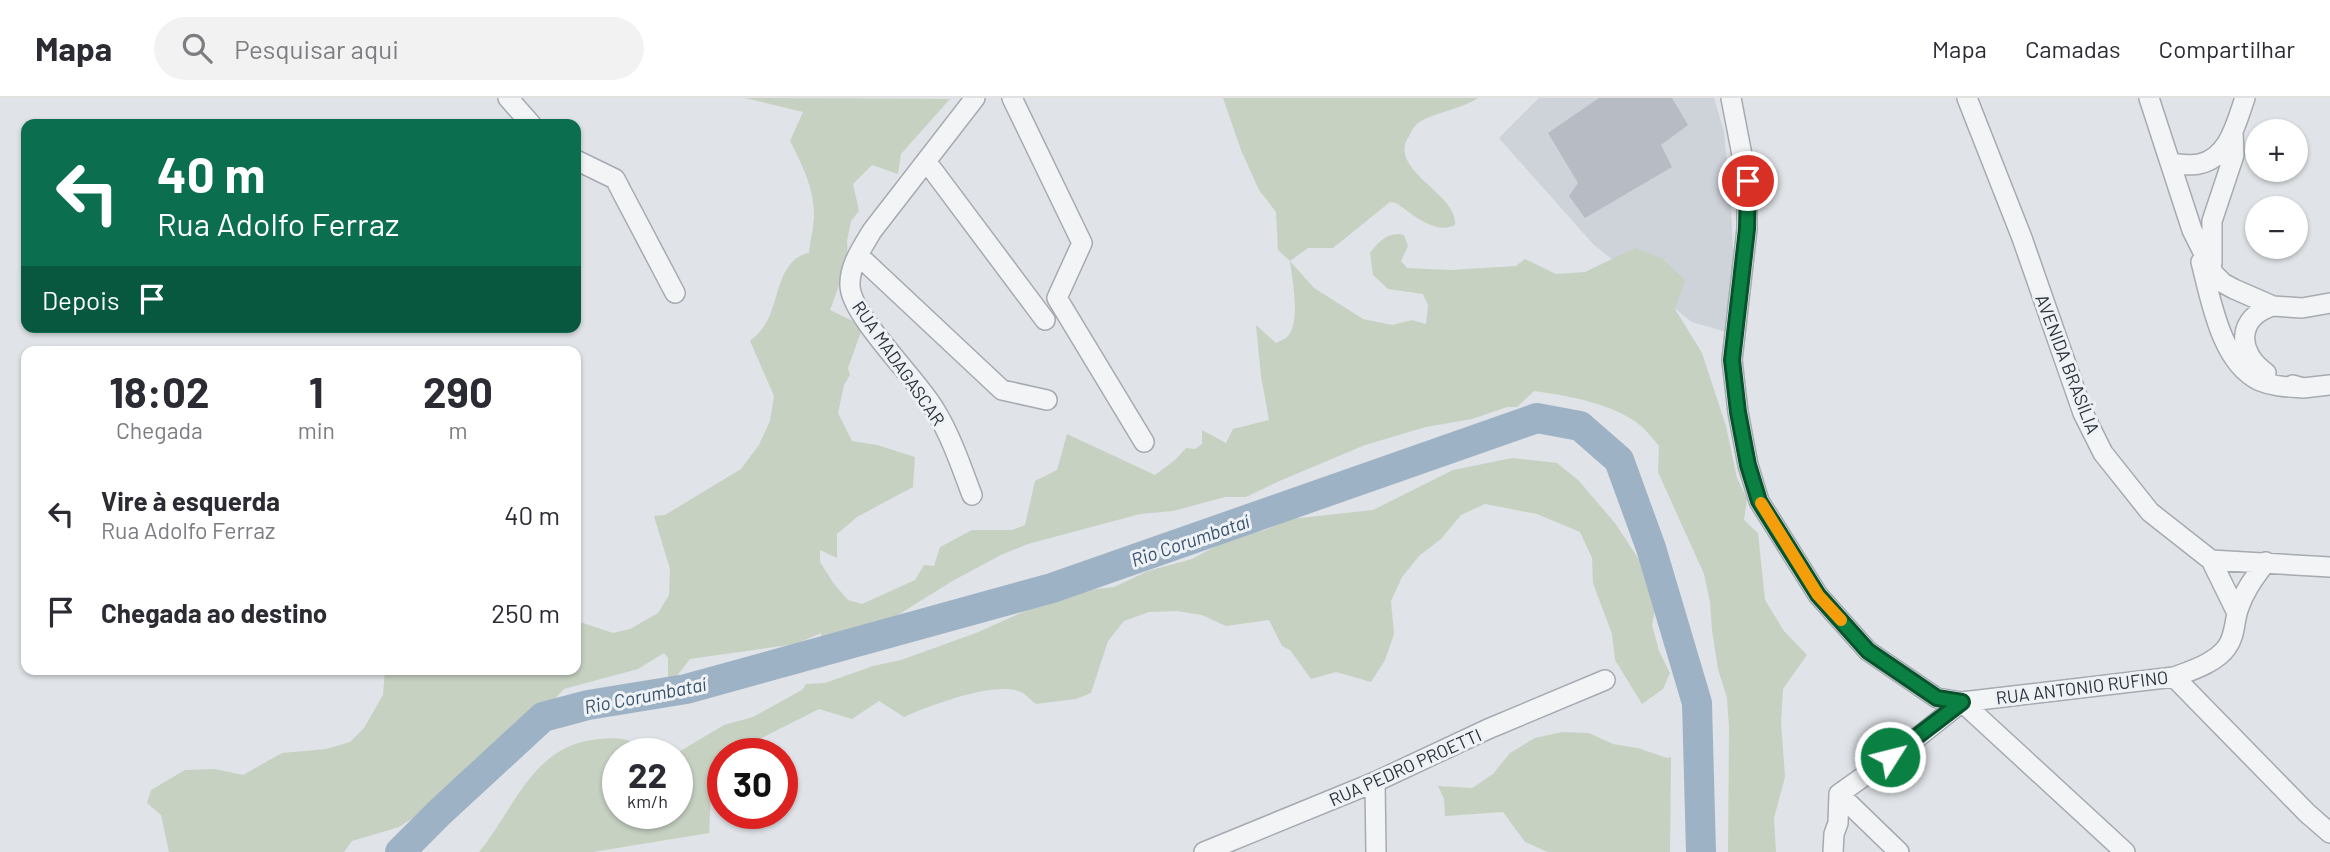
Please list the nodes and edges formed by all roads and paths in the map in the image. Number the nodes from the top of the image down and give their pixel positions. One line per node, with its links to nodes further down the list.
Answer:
1 (508, 98): 8 (street)
2 (975, 98): 10 (street, RUA MADAGASCAR)
3 (1012, 98): 23 (street)
4 (1731, 98): 31 (street)
5 (1967, 98): 25 (street, AVENIDA BRASÍLIA)
6 (2149, 98): 12 (street)
7 (2245, 98): 9 (street)
8 (527, 119)
9 (2233, 132): 12 (street); 15 (street)
10 (926, 161): 14 (street, RUA MADAGASCAR); 19 (street)
11 (581, 162): 16 (street)
12 (2171, 163): 13 (street)
13 (2192, 230): 15 (street); 21 (street)
14 (858, 254): 22 (street); 24 (street, RUA MADAGASCAR)
15 (2214, 274): 18 (street)
16 (675, 293)
17 (2330, 303): 18 (street)
18 (2273, 306): 21 (street)
19 (1045, 320)
20 (2330, 385): 21 (street)
21 (2303, 388)
22 (1047, 400)
23 (1144, 442)
24 (972, 495)
25 (2211, 560): 26 (street); 28 (street)
26 (2266, 562): 27 (street); 28 (street, RUA ANTONIO RUFINO)
27 (2330, 567)
28 (2237, 613): 29 (street, RUA ANTONIO RUFINO)
29 (2174, 677): 31 (street, RUA ANTONIO RUFINO); 34 (street)
30 (1605, 680): 32 (street, RUA PEDRO PROETTI)
31 (1962, 702): 33 (street); 39 (street)
32 (1375, 782): 35 (street, RUA PEDRO PROETTI); 36 (street)
33 (1839, 794): 37 (street); 38 (street)
34 (2330, 833)
35 (1205, 852)
36 (1376, 852)
37 (1833, 852)
38 (1899, 852)
39 (2125, 852)

